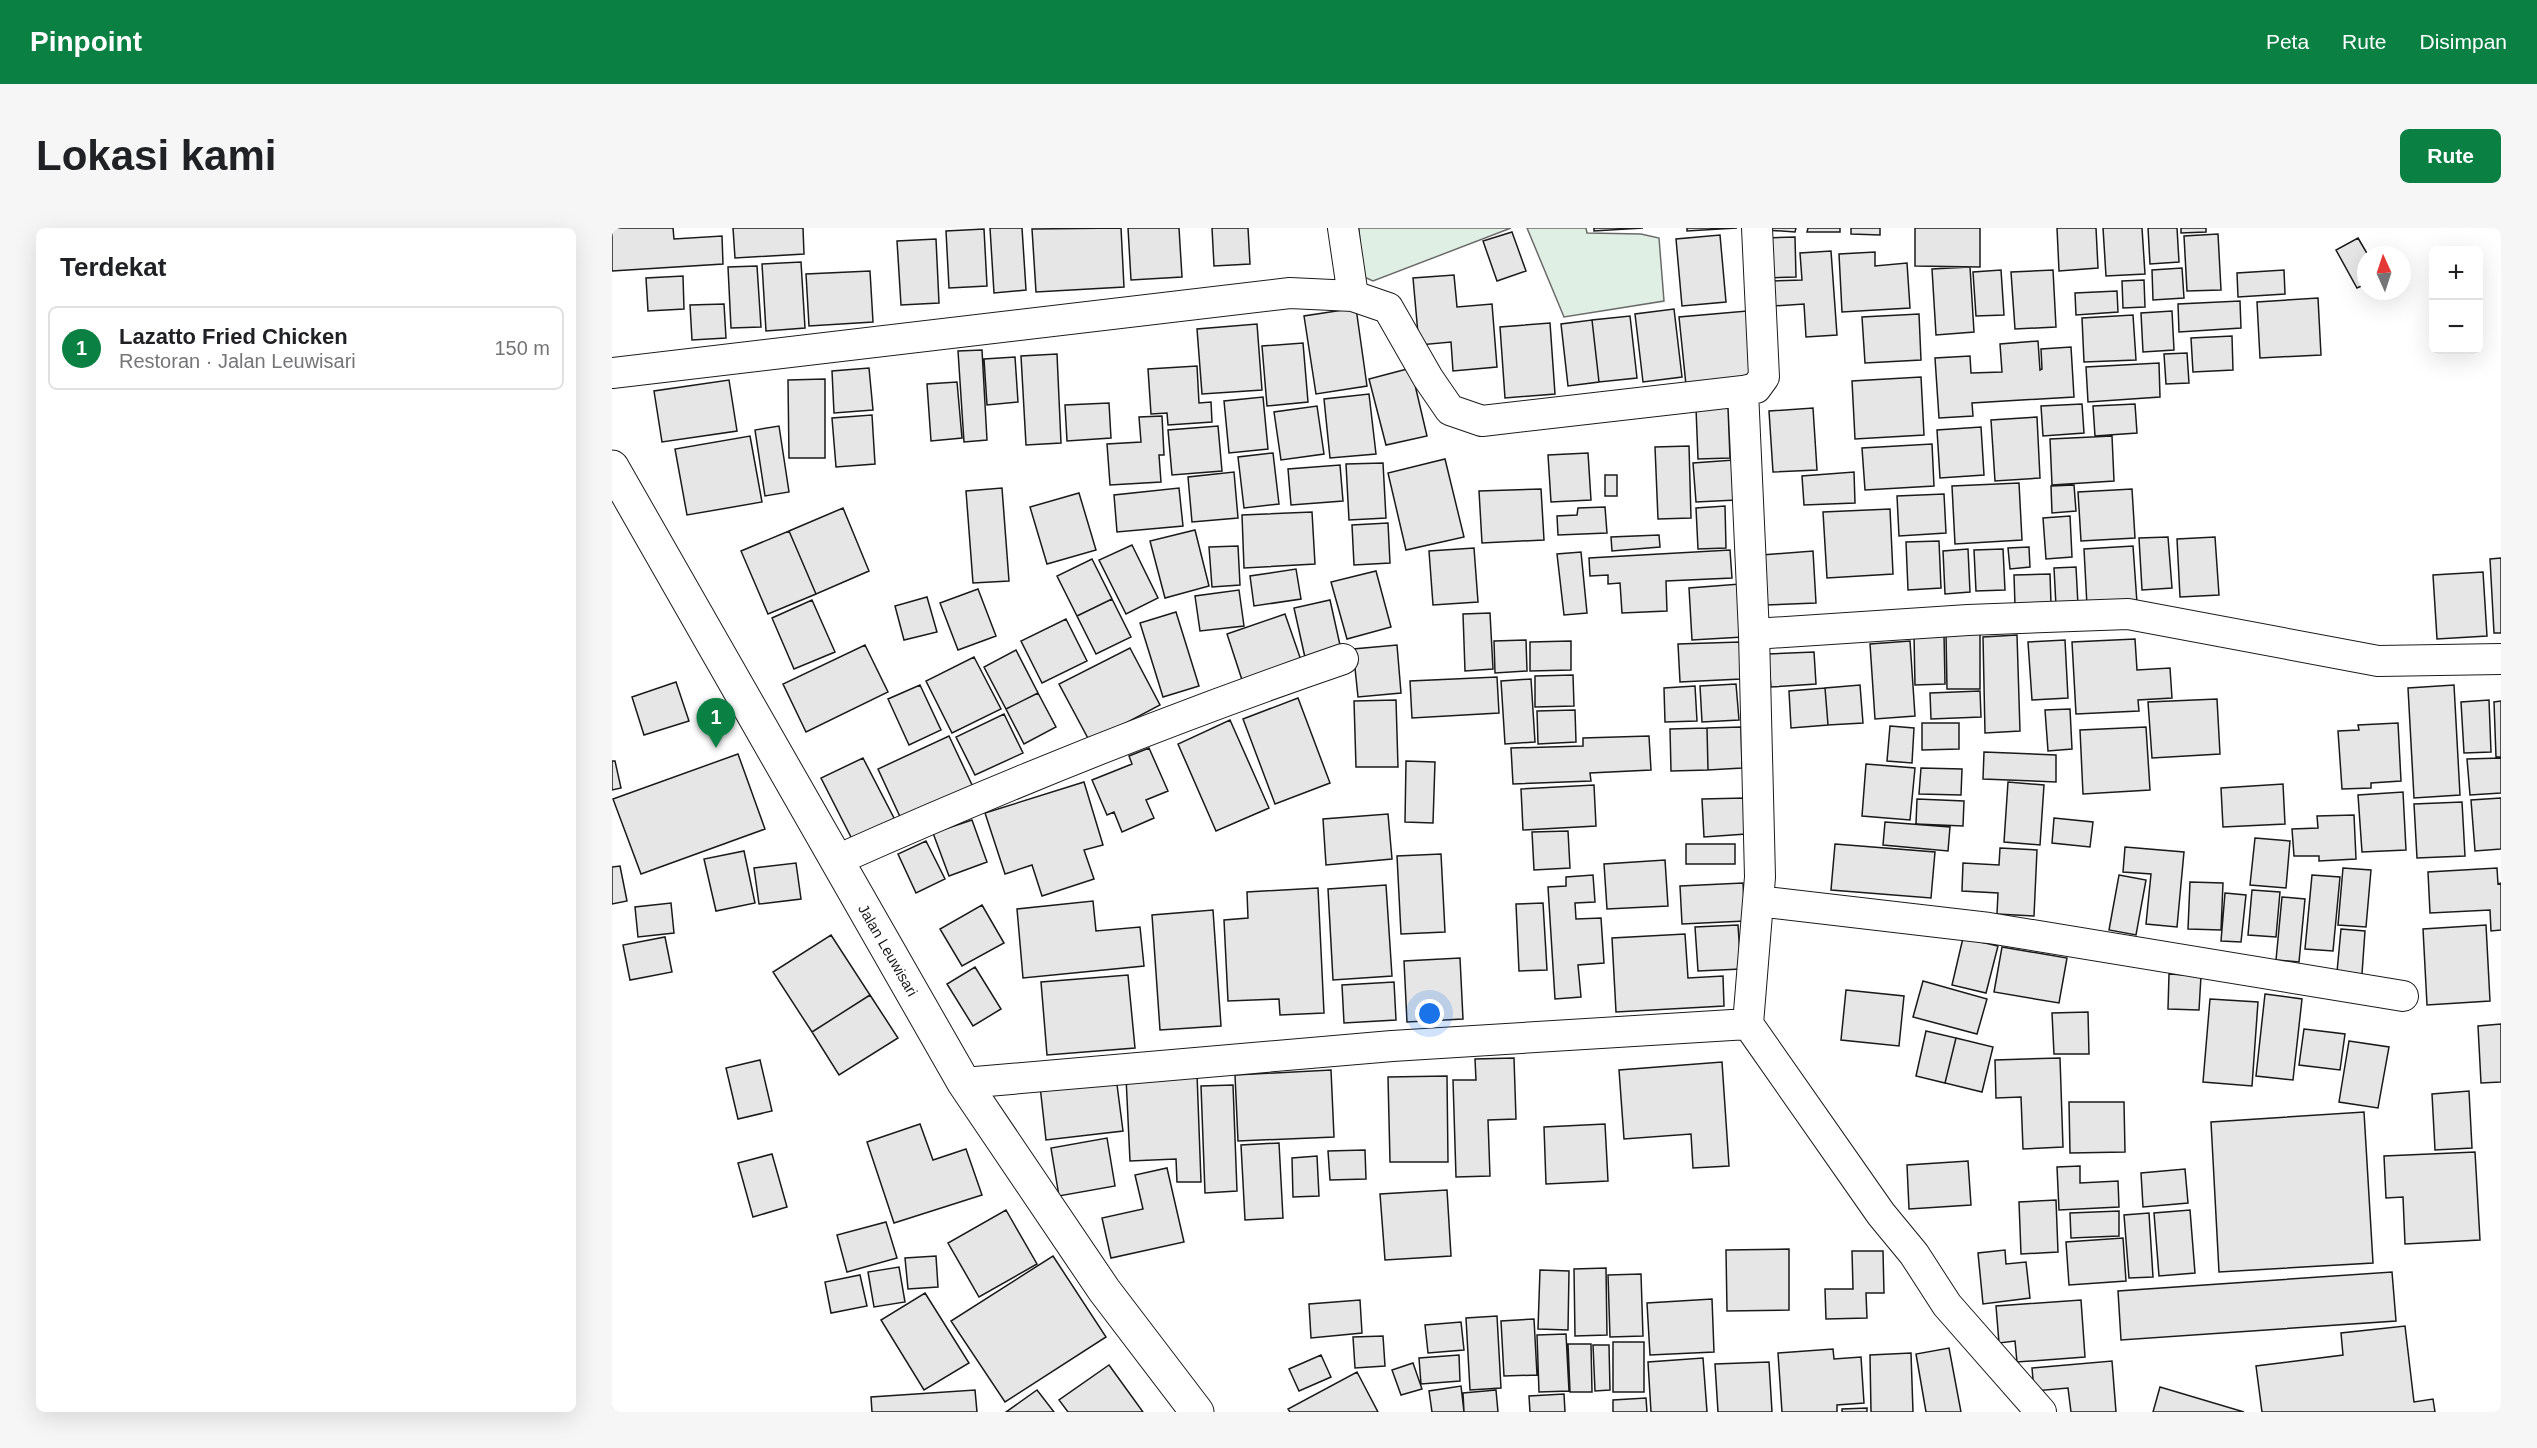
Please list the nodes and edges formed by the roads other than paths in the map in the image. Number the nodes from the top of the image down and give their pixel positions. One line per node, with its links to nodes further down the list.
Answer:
1 (1343, 228): 3 (street)
2 (1757, 228): 5 (street)
3 (1353, 296): 4 (street); 5 (street)
4 (612, 374)
5 (1743, 391): 7 (street)
6 (612, 467): 10 (main road, Jalan Leuwisari)
7 (1754, 634): 9 (street); 11 (street)
8 (1343, 659): 10 (street)
9 (2501, 659)
10 (837, 860): 14 (main road, Jalan Leuwisari)
11 (1758, 901): 12 (street); 13 (street)
12 (2403, 996)
13 (1748, 1024): 14 (street); 16 (street)
14 (964, 1083): 15 (main road, Jalan Leuwisari)
15 (1197, 1412)
16 (2041, 1412)

